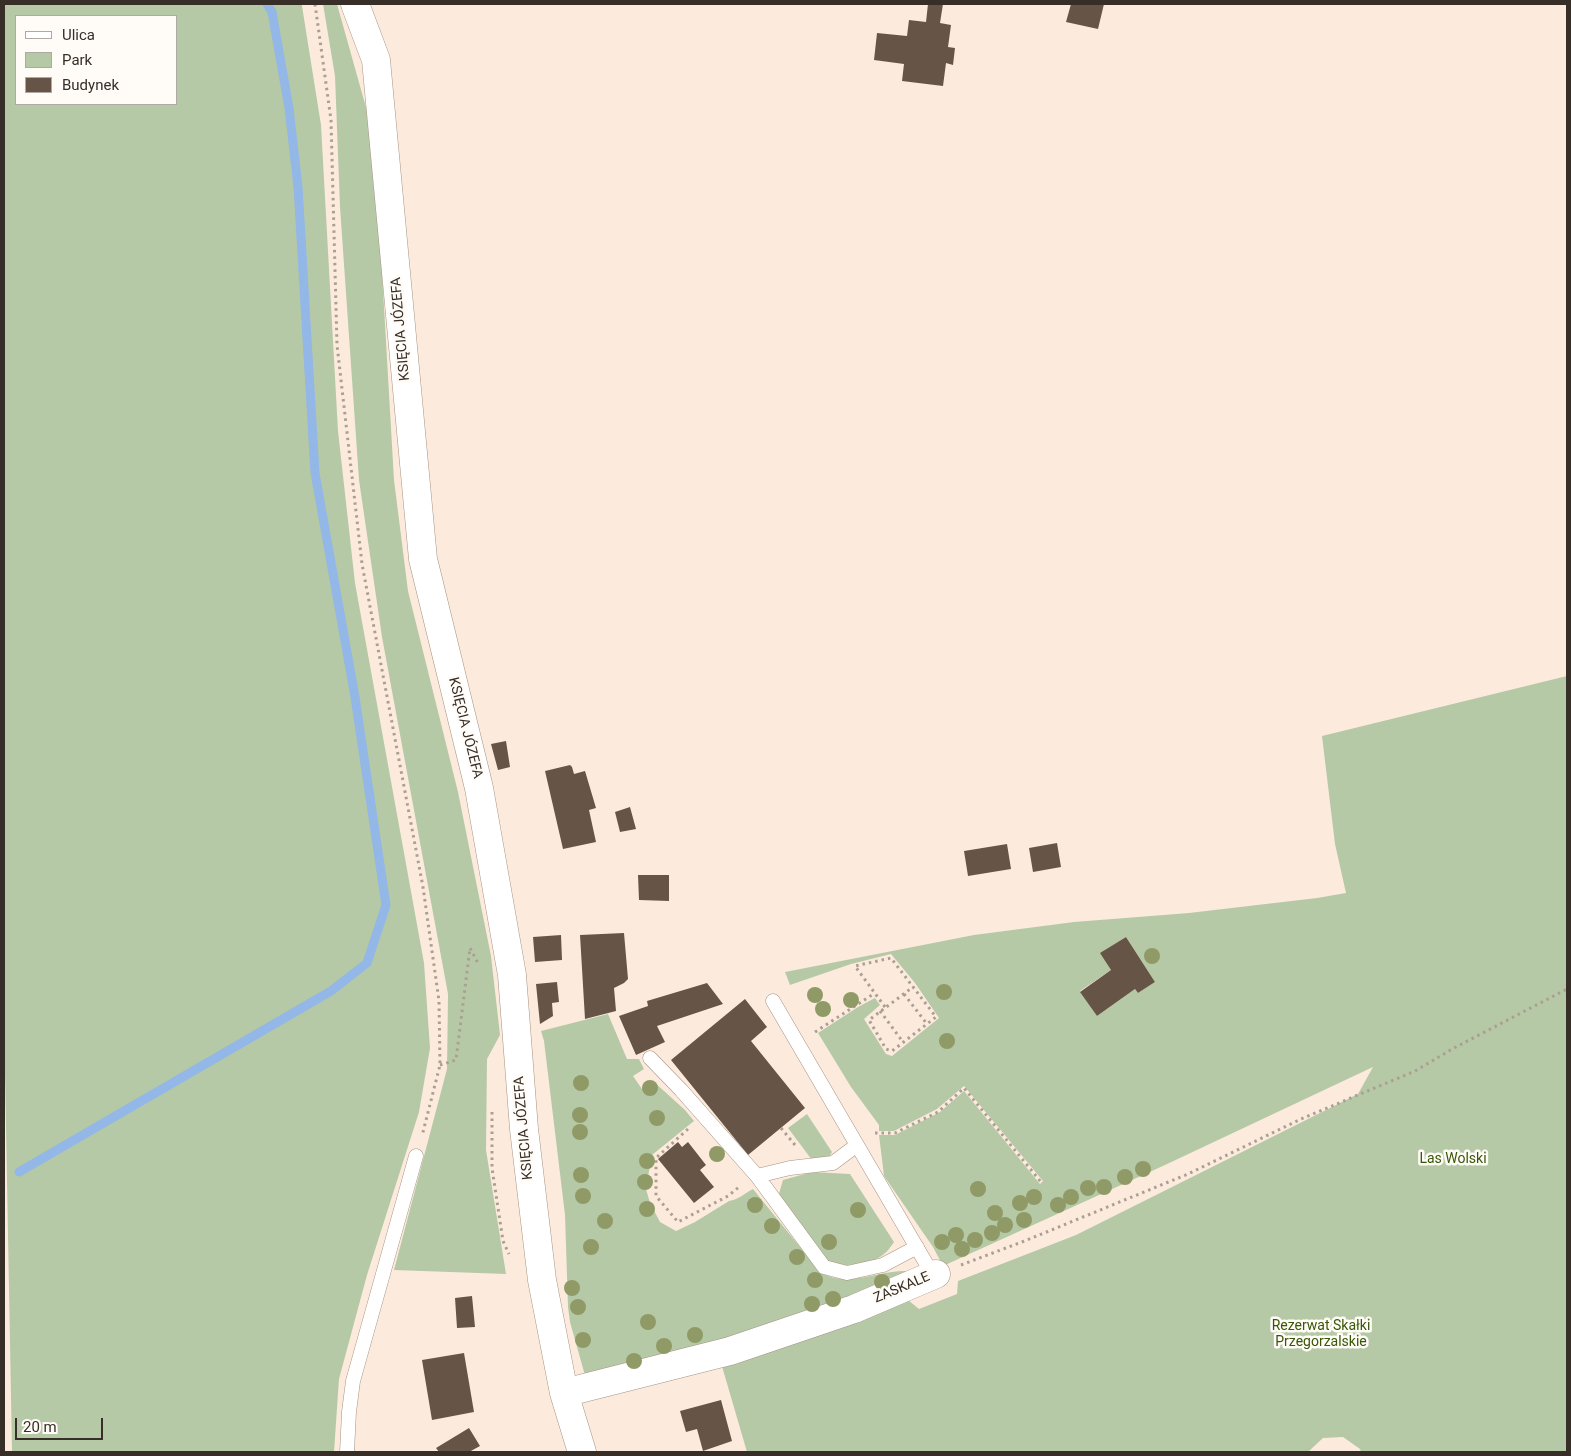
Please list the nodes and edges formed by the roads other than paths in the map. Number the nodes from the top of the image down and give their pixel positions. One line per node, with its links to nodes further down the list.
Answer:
1 (355, 4): 9 (street, KSIĘCIA JÓZEFA)
2 (773, 1001): 4 (lane, ZASKALE)
3 (650, 1058): 6 (lane)
4 (857, 1145): 6 (lane); 7 (lane, ZASKALE)
5 (416, 1156): 10 (lane)
6 (756, 1175): 7 (lane)
7 (917, 1247): 8 (lane, ZASKALE)
8 (936, 1274): 9 (street, ZASKALE)
9 (564, 1394): 11 (street, KSIĘCIA JÓZEFA)
10 (347, 1452)
11 (582, 1452)

